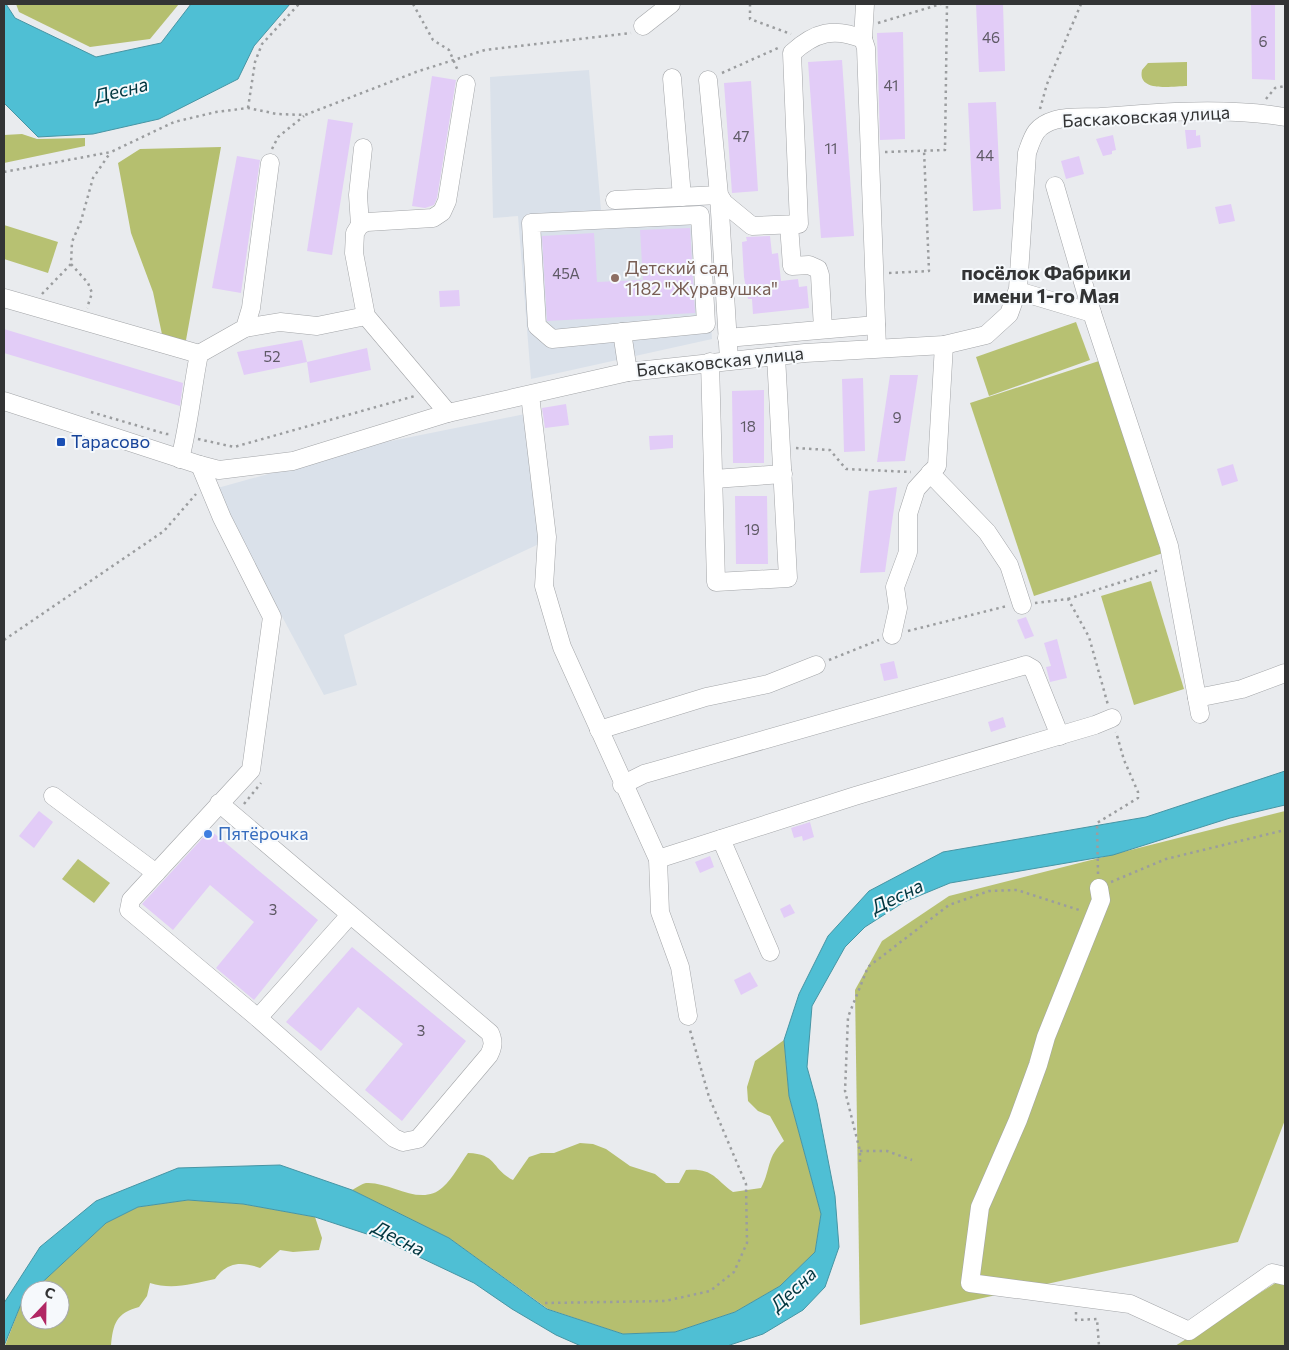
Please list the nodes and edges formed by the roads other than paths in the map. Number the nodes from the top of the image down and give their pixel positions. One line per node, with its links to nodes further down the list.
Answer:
1 (670, 4): 3 (street)
2 (865, 4): 4 (street)
3 (643, 26)
4 (864, 33): 16 (street); 21 (street)
5 (672, 78): 13 (street)
6 (708, 80): 12 (street)
7 (466, 84): 15 (street)
8 (1285, 117): 17 (street, Баскаковская улица)
9 (363, 148): 15 (street)
10 (270, 163): 22 (street)
11 (1055, 186): 19 (street)
12 (719, 195): 13 (street); 16 (street); 25 (street)
13 (682, 197): 14 (street)
14 (615, 200)
15 (360, 224): 20 (street)
16 (789, 225): 23 (street)
17 (1018, 291): 19 (street); 26 (street, Баскаковская улица)
18 (4, 298): 28 (street)
19 (1092, 313): 44 (street)
20 (366, 316): 22 (street); 35 (street)
21 (876, 325): 23 (street); 27 (street)
22 (245, 328): 28 (street)
23 (824, 329): 25 (street)
24 (622, 332): 24 (street); 32 (street)
25 (728, 338): 30 (street)
26 (944, 345): 27 (street, Баскаковская улица); 38 (street)
27 (877, 348): 29 (street, Баскаковская улица)
28 (200, 354): 36 (street)
29 (776, 356): 30 (street, Баскаковская улица); 39 (street)
30 (729, 360): 31 (street, Баскаковская улица)
31 (710, 362): 32 (street, Баскаковская улица); 40 (street)
32 (628, 372): 33 (street, Баскаковская улица)
33 (530, 395): 35 (street, Баскаковская улица); 46 (street)
34 (4, 401): 36 (street, Баскаковская улица)
35 (448, 413): 37 (street, Баскаковская улица)
36 (180, 459): 37 (street, Баскаковская улица)
37 (200, 465): 50 (street)
38 (930, 473): 41 (street); 42 (street)
39 (783, 474): 40 (street); 40 (street)
40 (714, 479)
41 (1022, 605)
42 (892, 635)
43 (816, 665): 46 (street)
44 (1285, 673)
45 (1112, 718): 47 (street)
46 (599, 730): 48 (street)
47 (1060, 736): 48 (street); 51 (street)
48 (622, 785): 52 (street)
49 (53, 796): 53 (street)
50 (219, 803): 53 (street); 55 (street)
51 (721, 839): 52 (street); 56 (street)
52 (658, 859): 57 (street)
53 (156, 873): 58 (street)
54 (1099, 888): 59 (street)
55 (350, 915): 58 (street); 58 (street)
56 (770, 952)
57 (688, 1016)
58 (258, 1018)
59 (1285, 1276)

